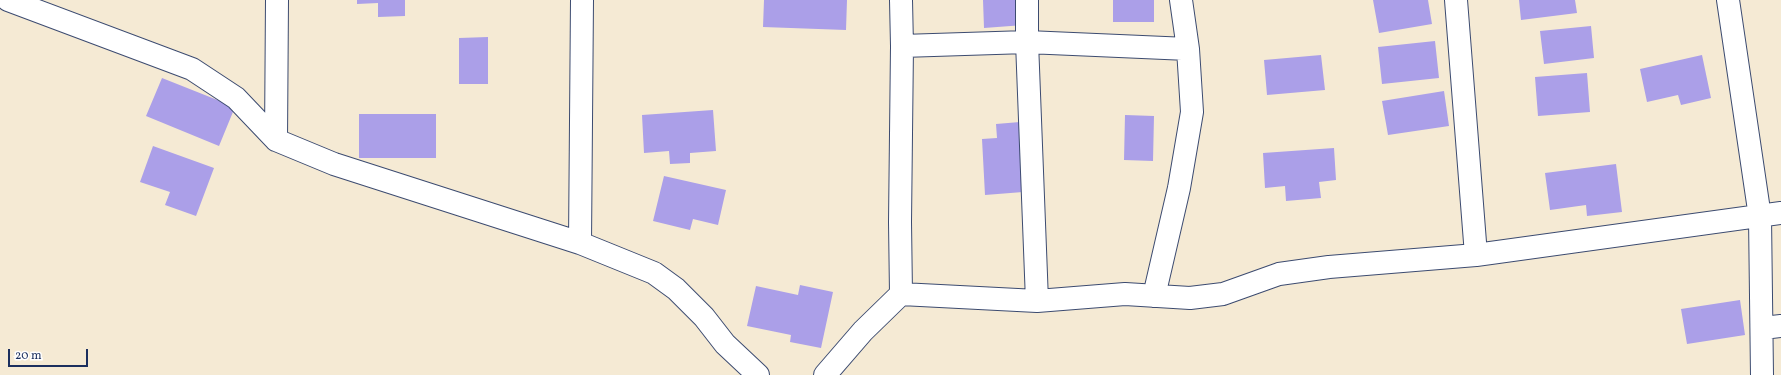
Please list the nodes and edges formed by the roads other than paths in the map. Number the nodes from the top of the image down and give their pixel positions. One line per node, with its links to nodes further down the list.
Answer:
1 (8, 0): 12 (street)
2 (277, 0): 12 (street)
3 (582, 0): 14 (street)
4 (901, 0): 10 (street)
5 (1027, 0): 9 (street)
6 (1181, 0): 11 (street)
7 (1456, 0): 15 (street)
8 (1728, 0): 13 (street)
9 (1027, 42): 10 (street); 11 (street); 18 (street)
10 (902, 46): 16 (street)
11 (1188, 50): 17 (street)
12 (276, 140): 14 (street)
13 (1771, 215): 15 (street); 19 (street)
14 (580, 244): 20 (street)
15 (1476, 255): 17 (street)
16 (901, 294): 18 (street); 21 (street)
17 (1154, 296): 18 (street)
18 (1037, 301)
19 (1772, 327): 22 (street)
20 (758, 375)
21 (825, 375)
22 (1762, 375)

